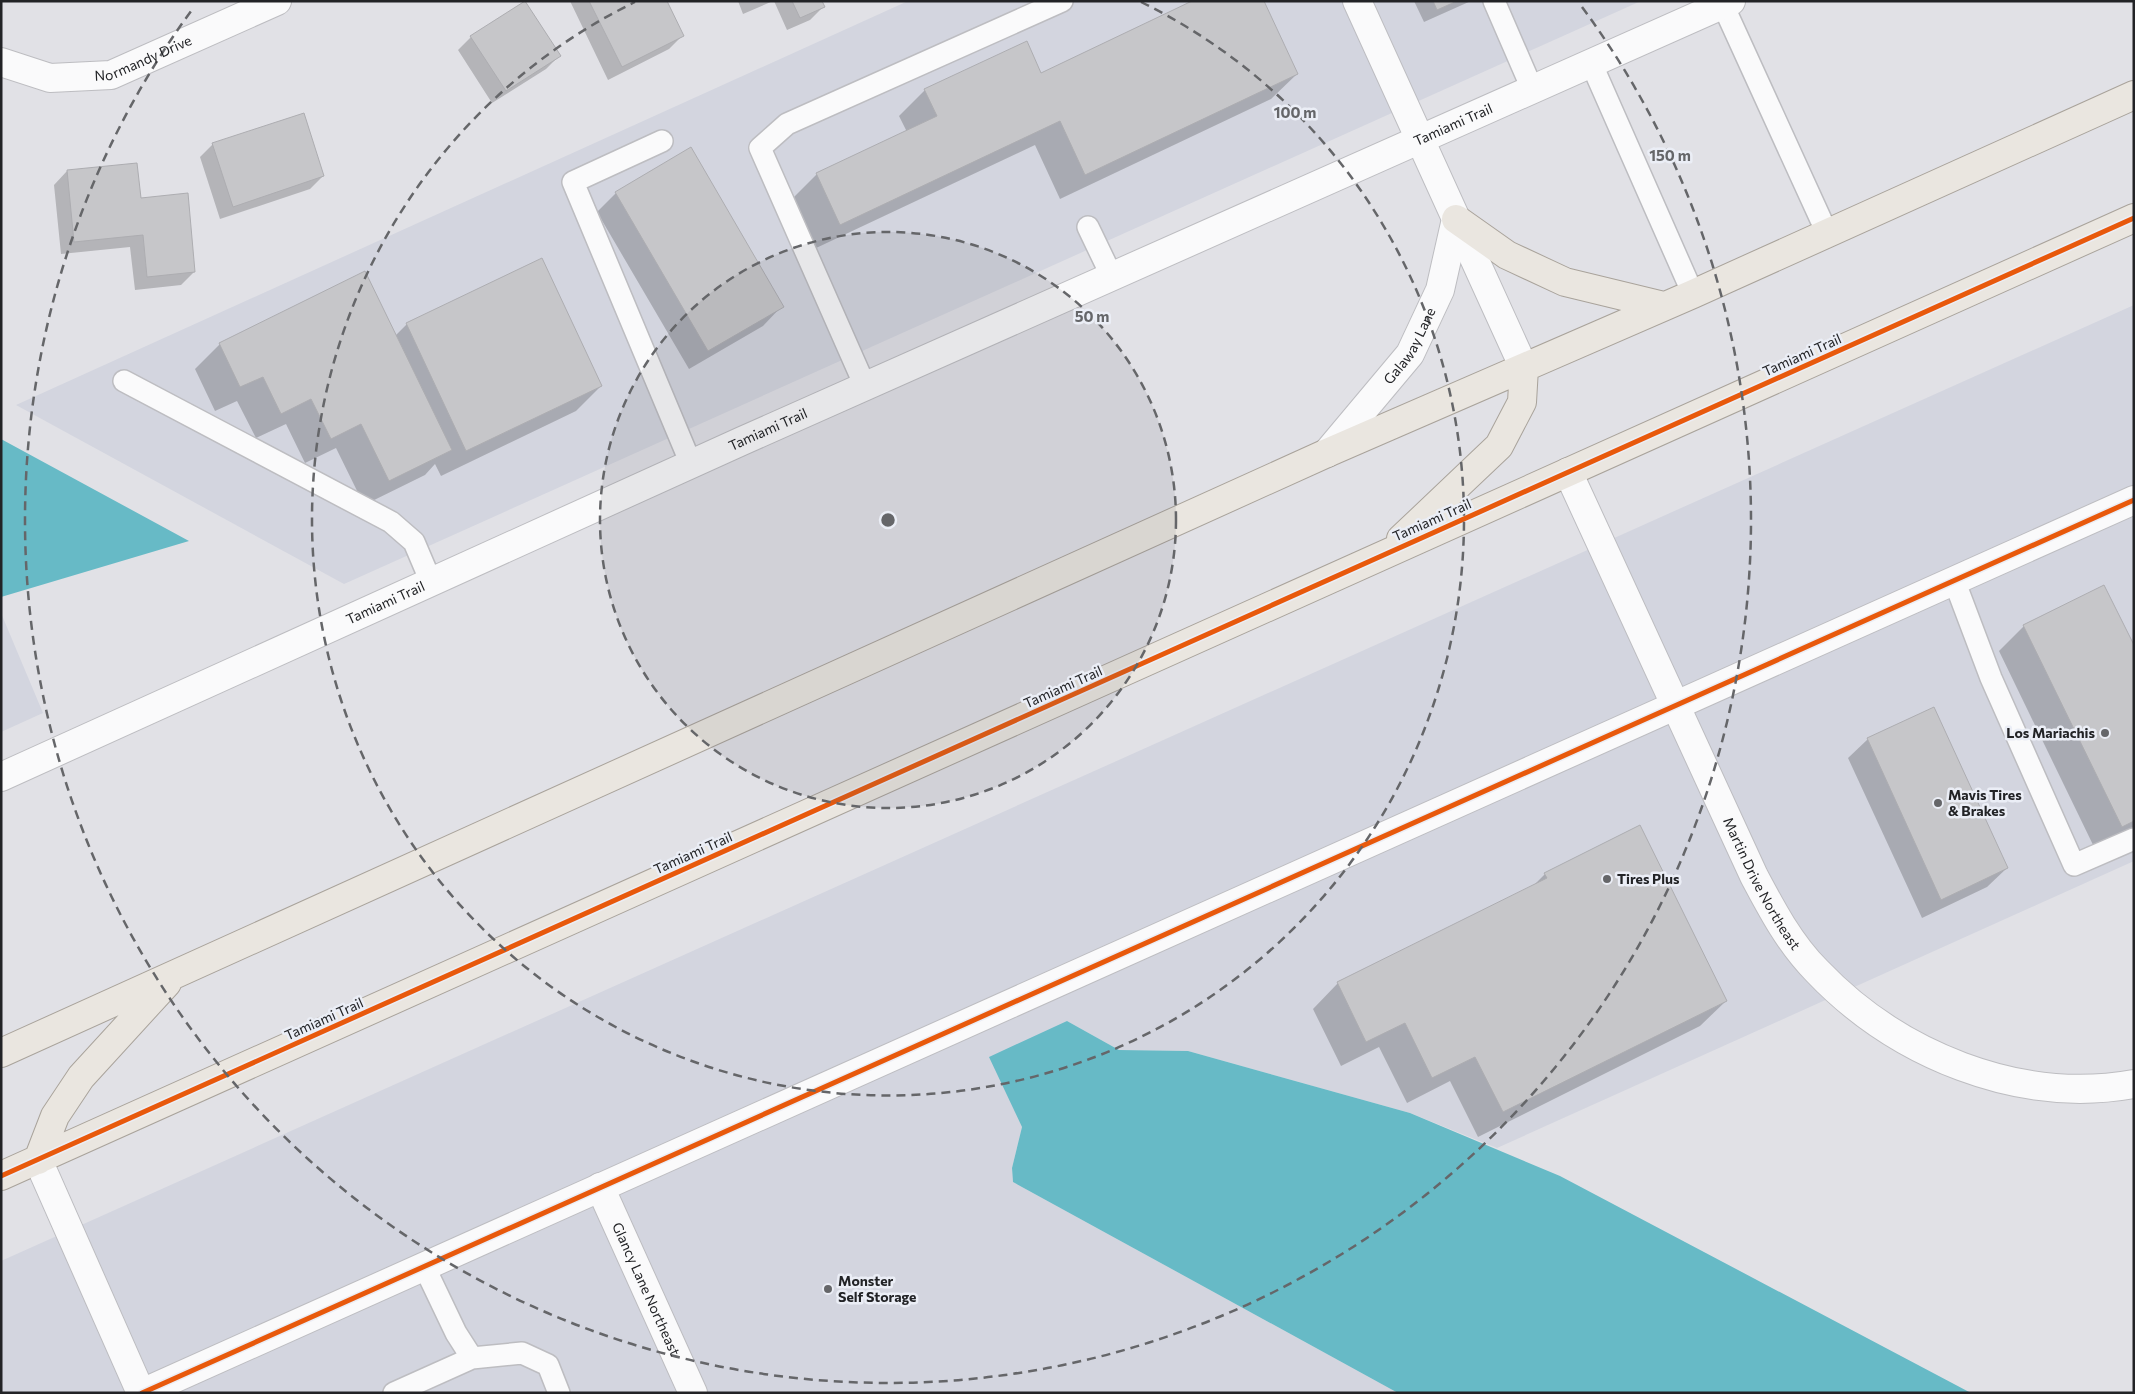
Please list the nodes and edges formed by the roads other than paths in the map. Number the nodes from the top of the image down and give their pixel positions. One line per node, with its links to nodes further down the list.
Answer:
1 (277, 1): 6 (street, Normandy Drive)
2 (1062, 1): 21 (lane)
3 (1494, 1): 8 (lane)
4 (1359, 2): 11 (street)
5 (1727, 3): 7 (street, Tamiami Trail); 15 (lane)
6 (1, 62)
7 (1592, 65): 8 (street, Tamiami Trail); 17 (lane)
8 (1533, 91): 11 (street, Tamiami Trail)
9 (2134, 95): 15 (main road)
10 (662, 140): 23 (lane)
11 (1420, 141): 13 (street); 16 (street, Tamiami Trail)
12 (2134, 218): 24 (main road, Tamiami Trail)
13 (1456, 220): 18 (main road); 19 (street); 22 (street, Galaway Lane)
14 (1088, 227): 16 (lane)
15 (1827, 233): 17 (main road)
16 (1112, 277): 21 (street, Tamiami Trail)
17 (1693, 294): 18 (main road)
18 (1664, 306): 19 (main road)
19 (1524, 368): 22 (main road); 26 (main road)
20 (124, 381): 28 (lane)
21 (865, 386): 23 (street, Tamiami Trail)
22 (1327, 453): 32 (main road)
23 (691, 464): 28 (street, Tamiami Trail)
24 (1568, 472): 26 (main road, Tamiami Trail); 29 (street, Martin Drive Northeast)
25 (2134, 500): 27 (street)
26 (1385, 554): 35 (main road, Tamiami Trail)
27 (1954, 580): 29 (street); 31 (lane)
28 (431, 582): 30 (street, Tamiami Trail)
29 (1677, 704): 34 (street, Martin Drive Northeast); 37 (street)
30 (1, 777)
31 (2134, 839)
32 (174, 974): 33 (main road); 35 (main road)
33 (2, 1052)
34 (2134, 1084)
35 (38, 1160): 36 (main road, Tamiami Trail); 40 (street)
36 (1, 1176)
37 (600, 1187): 38 (street); 43 (street, Glancy Lane Northeast)
38 (424, 1266): 39 (lane); 40 (street)
39 (472, 1358): 41 (lane); 42 (lane)
40 (142, 1393)
41 (394, 1393)
42 (559, 1393)
43 (693, 1393)

